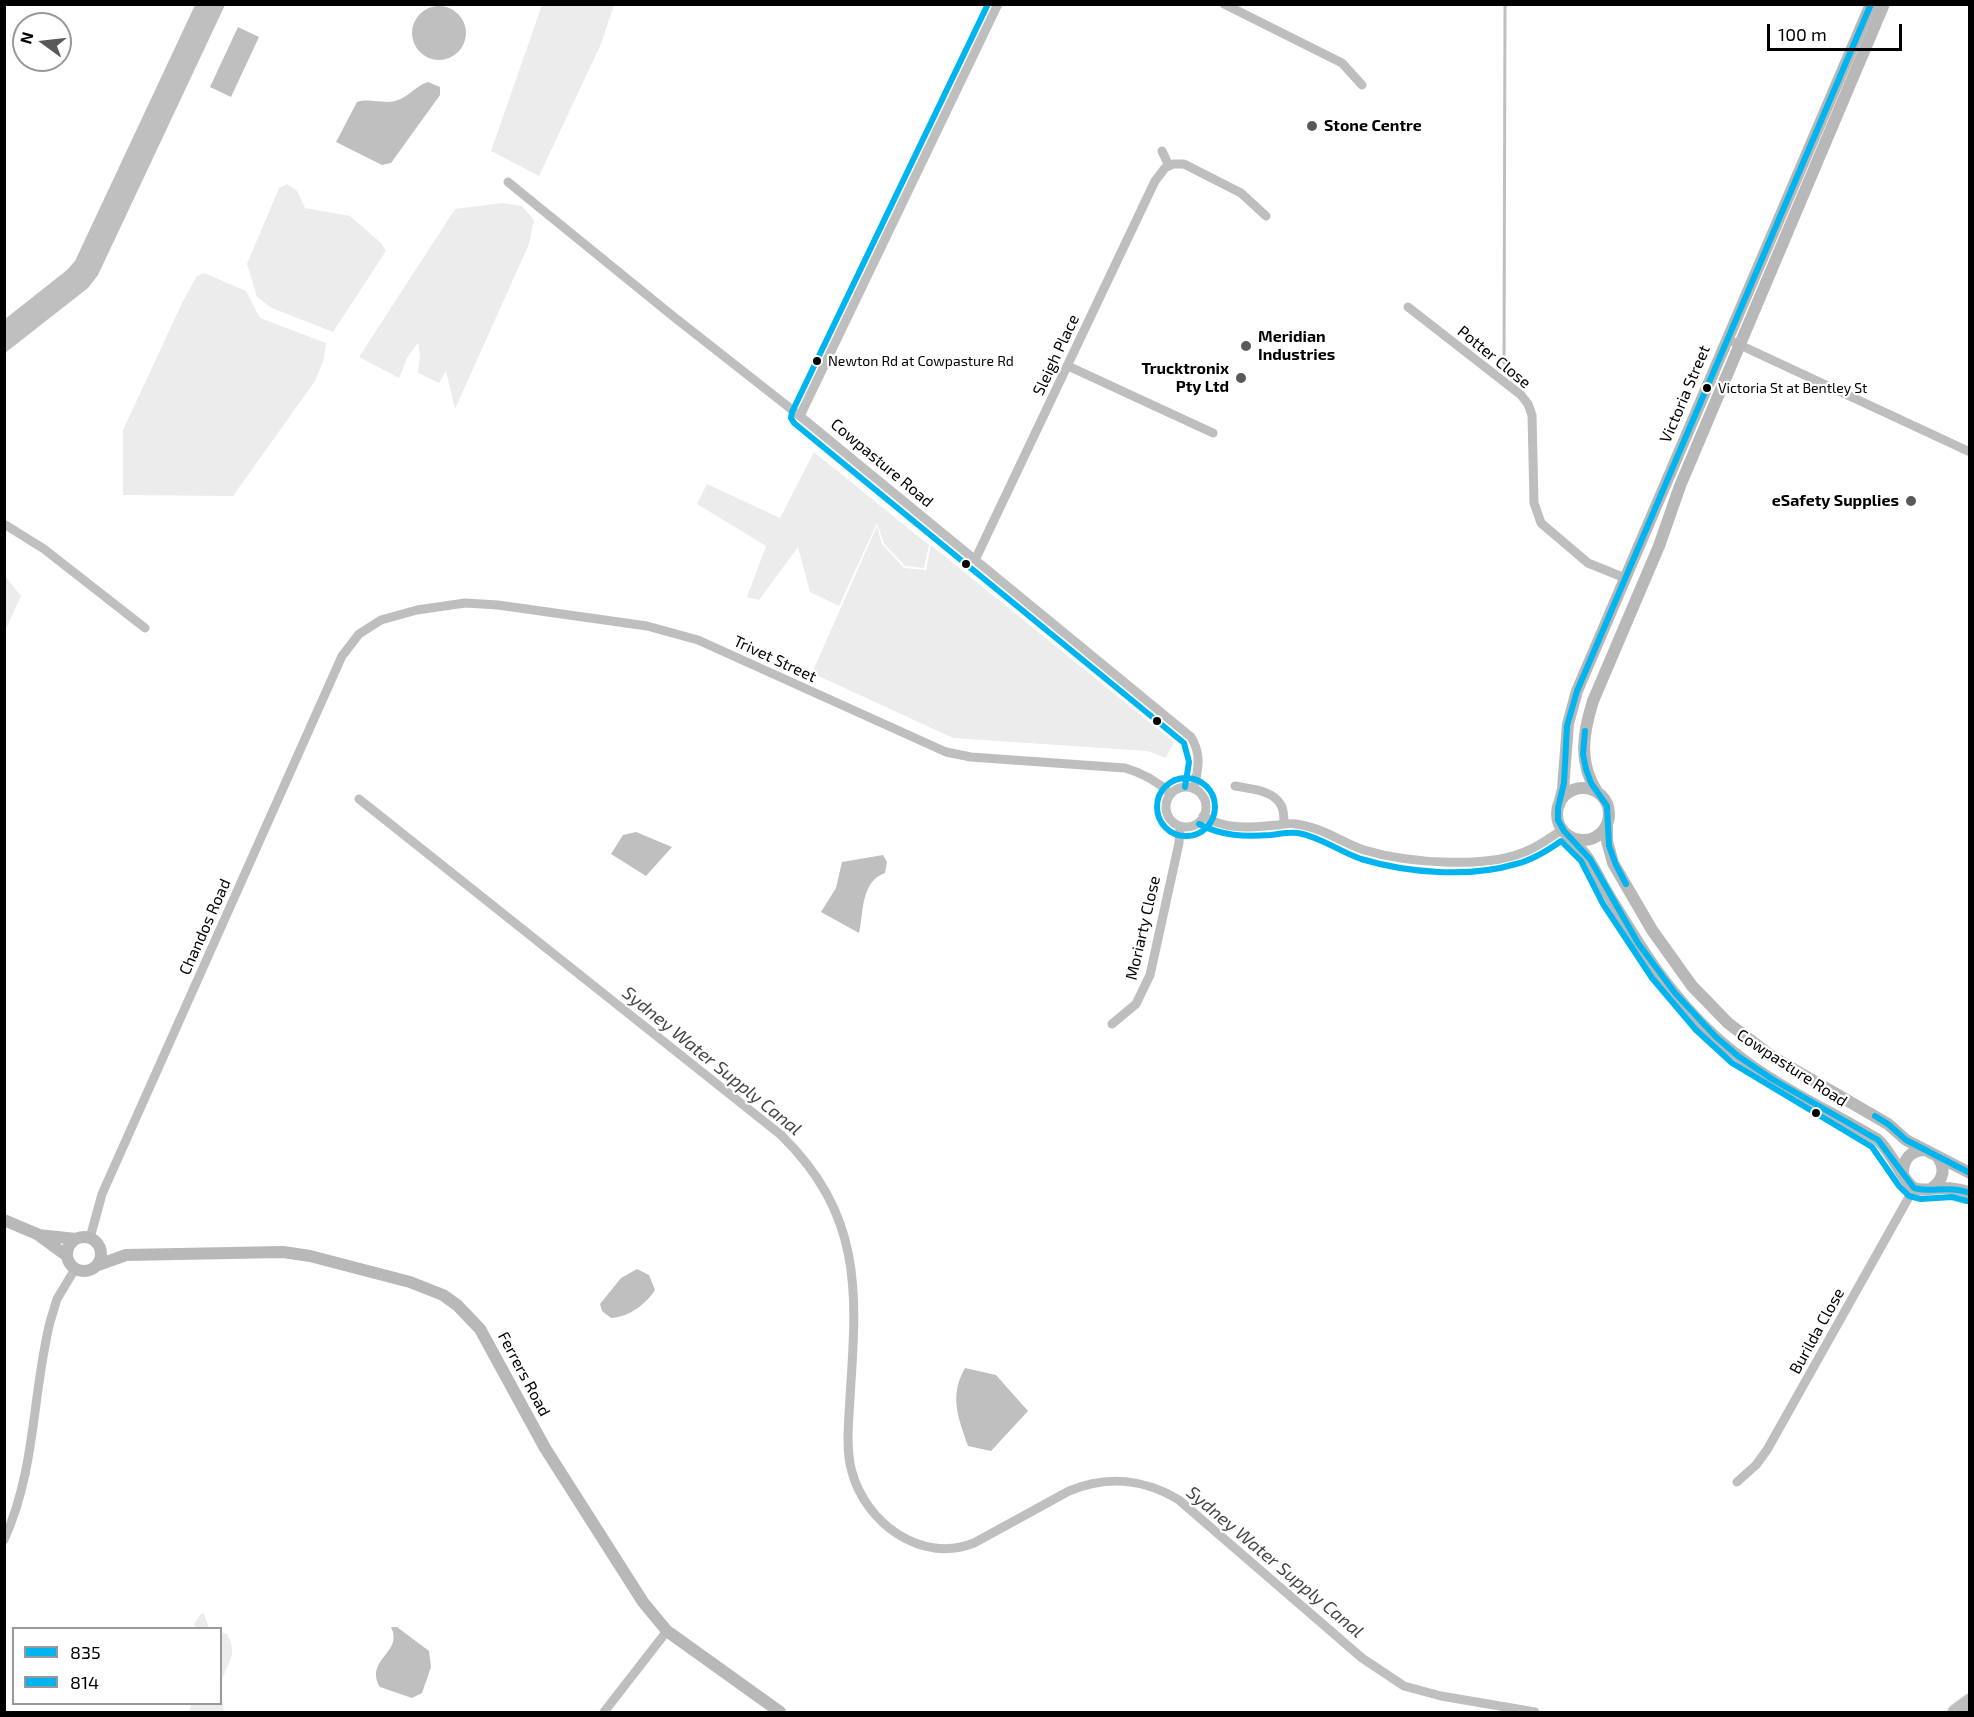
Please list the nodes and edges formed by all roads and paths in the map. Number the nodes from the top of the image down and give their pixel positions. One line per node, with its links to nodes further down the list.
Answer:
1 (998, 4): 14 (street)
2 (1224, 4): 5 (street)
3 (1871, 4): 11 (main road, Victoria Street)
4 (1884, 4): 12 (main road, Victoria Street)
5 (1362, 85)
6 (1162, 151): 7 (street)
7 (1169, 166): 9 (street); 13 (street, Sleigh Place)
8 (508, 182): 14 (street, Cowpasture Road)
9 (1266, 216)
10 (1407, 307): 18 (street, Potter Close)
11 (1727, 339): 12 (street); 18 (main road, Victoria Street)
12 (1740, 345): 16 (street); 22 (main road, Victoria Street)
13 (1068, 366): 15 (street); 17 (street, Sleigh Place)
14 (800, 416): 17 (street, Cowpasture Road)
15 (1213, 433)
16 (1970, 452)
17 (975, 561): 21 (street, Cowpasture Road)
18 (1625, 578): 24 (main road, Victoria Street)
19 (358, 634): 23 (street, Trivet Street); 41 (street, Chandos Road)
20 (1235, 786): 26 (street)
21 (1194, 789): 23 (street); 25 (street)
22 (1597, 792): 24 (main road); 27 (main road)
23 (1171, 794): 28 (street)
24 (1559, 805): 29 (main road)
25 (1203, 816): 26 (street); 28 (street)
26 (1284, 824): 29 (street)
27 (1606, 825): 29 (main road); 31 (main road, Cowpasture Road)
28 (1180, 826): 30 (street, Moriarty Close)
29 (1564, 832): 33 (main road, Cowpasture Road)
30 (1112, 1023)
31 (1926, 1150): 32 (main road, Cowpasture Road); 33 (main road)
32 (1938, 1156): 34 (main road, Cowpasture Road); 36 (main road)
33 (1903, 1173): 35 (main road, Cowpasture Road)
34 (1970, 1173)
35 (1914, 1188): 36 (main road); 46 (street, Burilda Close)
36 (1931, 1189): 37 (main road)
37 (1970, 1193)
38 (4, 1220): 39 (main road)
39 (37, 1234): 40 (main road); 43 (main road)
40 (76, 1239): 41 (main road); 43 (main road)
41 (95, 1242): 42 (main road, Ferrers Road); 44 (main road)
42 (126, 1255): 44 (main road, Ferrers Road); 48 (main road, Ferrers Road)
43 (67, 1256): 45 (main road)
44 (98, 1265): 45 (main road)
45 (75, 1269): 47 (street)
46 (1737, 1482)
47 (4, 1540)
48 (667, 1631): 50 (street); 51 (main road, Ferrers Road)
49 (1970, 1701): 52 (main road)
50 (604, 1713)
51 (780, 1713)
52 (1955, 1713)

